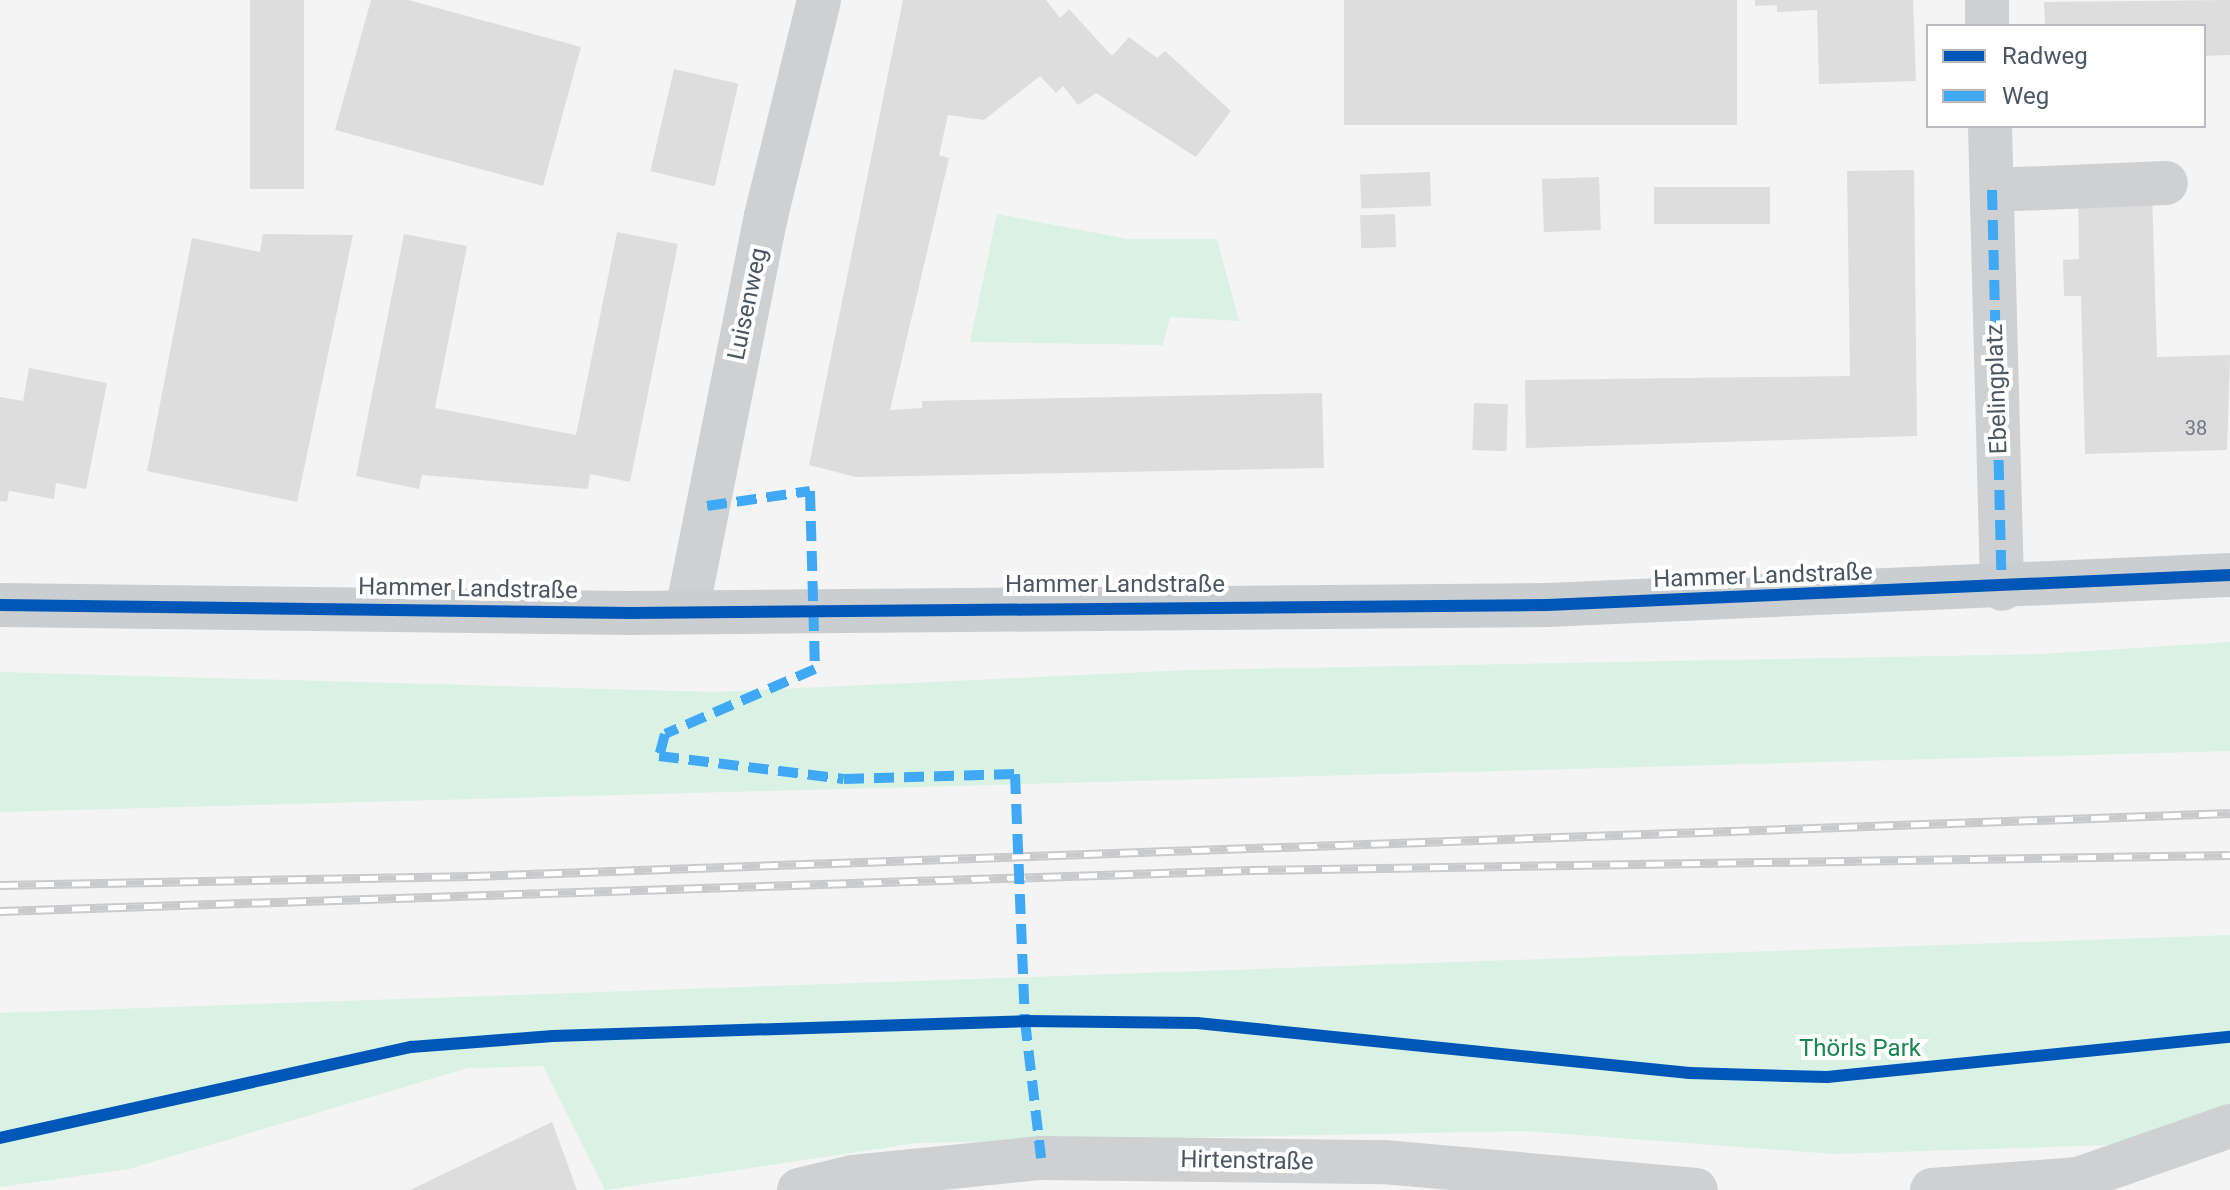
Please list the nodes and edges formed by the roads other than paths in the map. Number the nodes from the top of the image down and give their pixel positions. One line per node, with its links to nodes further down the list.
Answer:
1 (819, 0): 10 (street, Luisenweg)
2 (1987, 0): 3 (street)
3 (1987, 24)
4 (1990, 128): 6 (street, Ebelingplatz)
5 (2166, 183): 6 (street)
6 (1992, 190): 8 (street, Ebelingplatz)
7 (2230, 575): 8 (main road, Hammer Landstraße)
8 (2002, 589): 10 (main road, Hammer Landstraße)
9 (0, 605): 10 (main road, Hammer Landstraße)
10 (687, 611)
11 (2230, 1126): 15 (street)
12 (1128, 1175): 13 (street, Hirtenstraße); 14 (street, Hirtenstraße)
13 (799, 1190)
14 (1696, 1190)
15 (1932, 1190)

